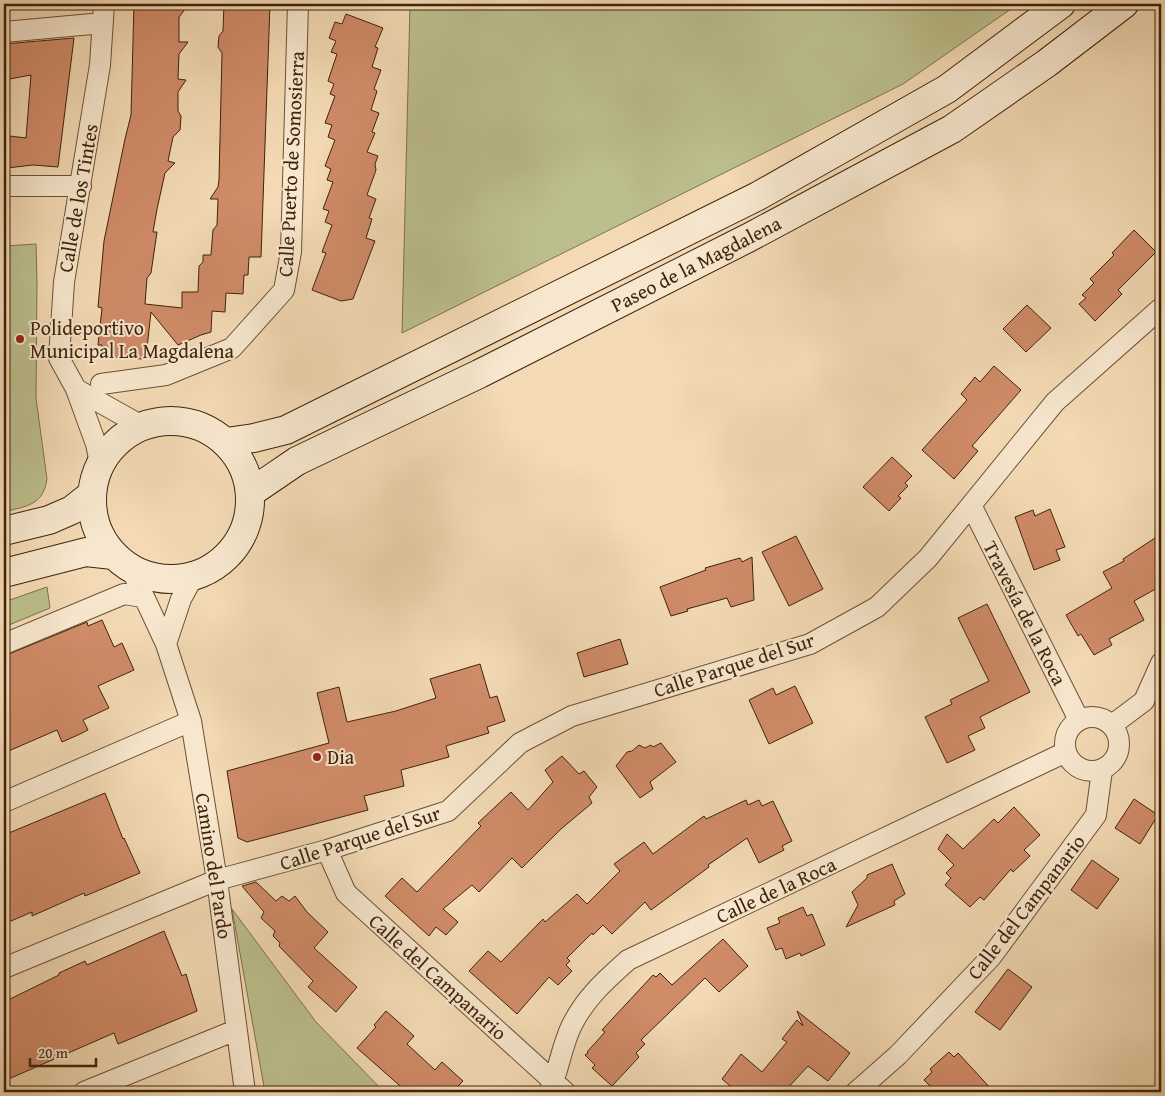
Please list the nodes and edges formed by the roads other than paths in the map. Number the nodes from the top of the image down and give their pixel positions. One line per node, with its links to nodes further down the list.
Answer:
1 (298, 4): 9 (street, Calle Puerto de Somosierra)
2 (1061, 4): 12 (main road, Paseo de la Magdalena)
3 (1124, 4): 14 (main road, Paseo de la Magdalena)
4 (104, 13): 5 (street); 7 (street, Calle de los Tintes)
5 (4, 32)
6 (4, 186): 7 (street)
7 (81, 186): 10 (street, Calle de los Tintes)
8 (1161, 308): 16 (street, Calle Parque del Sur)
9 (102, 384)
10 (76, 389): 11 (street); 13 (street, Calle de los Tintes)
11 (142, 426): 12 (main road); 13 (main road)
12 (226, 442): 14 (main road)
13 (100, 463): 15 (main road)
14 (250, 493): 20 (main road)
15 (91, 495): 17 (main road); 18 (main road)
16 (971, 505): 26 (street, Travesía de la Roca); 31 (street, Calle Parque del Sur)
17 (4, 531)
18 (122, 562): 19 (main road); 20 (main road); 21 (street, Camino del Pardo)
19 (4, 573)
20 (193, 576): 23 (street)
21 (143, 597): 22 (street); 23 (street, Camino del Pardo)
22 (4, 644)
23 (166, 644): 25 (street, Camino del Pardo)
24 (1161, 663): 27 (street)
25 (191, 720): 30 (street); 32 (street, Camino del Pardo)
26 (1079, 720): 27 (street); 28 (street)
27 (1112, 725): 29 (street)
28 (1066, 752): 29 (street); 35 (street, Calle de la Roca)
29 (1102, 770): 38 (street, Calle del Campanario)
30 (4, 802)
31 (327, 850): 32 (street, Calle Parque del Sur); 35 (street, Calle del Campanario)
32 (217, 880): 33 (street, Calle Parque del Sur); 34 (street, Camino del Pardo)
33 (4, 968)
34 (236, 1030): 36 (street); 37 (street, Camino del Pardo)
35 (556, 1089)
36 (84, 1092)
37 (244, 1092)
38 (856, 1092)

